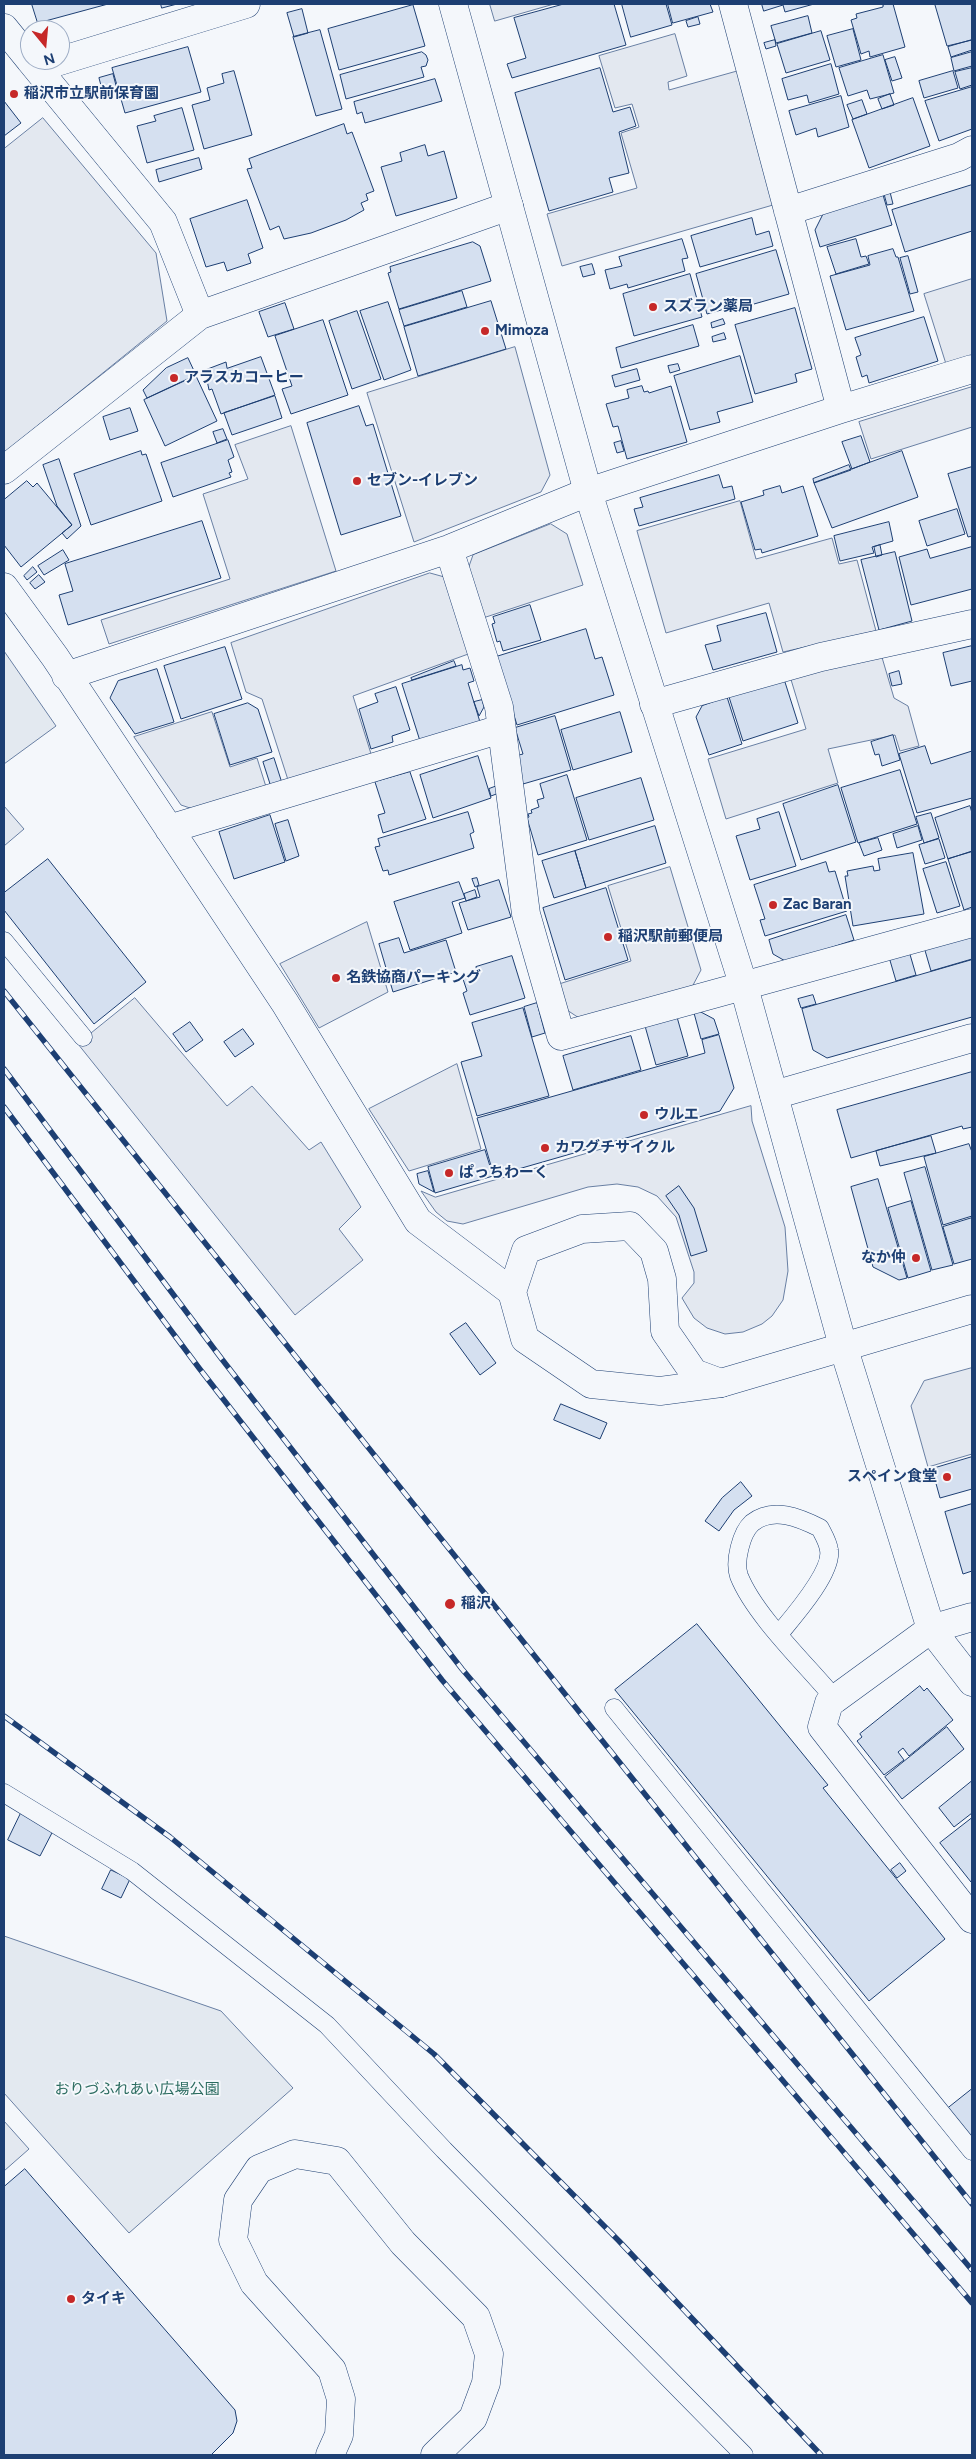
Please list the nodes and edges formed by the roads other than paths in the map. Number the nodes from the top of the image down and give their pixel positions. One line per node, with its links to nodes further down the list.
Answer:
1 (246, 4): 6 (street)
2 (453, 4): 9 (street)
3 (733, 4): 10 (street)
4 (4, 28): 5 (street)
5 (20, 48)
6 (70, 53)
7 (38, 70): 11 (street)
8 (972, 150): 10 (street)
9 (509, 206): 11 (street); 15 (street)
10 (788, 211): 13 (street)
11 (200, 315): 14 (street)
12 (972, 369): 13 (street)
13 (841, 409): 15 (street)
14 (4, 470)
15 (588, 492): 16 (street); 20 (street)
16 (449, 549): 19 (street); 21 (street)
17 (4, 587): 19 (street)
18 (972, 624): 20 (street)
19 (66, 676): 22 (street)
20 (654, 704): 25 (street)
21 (502, 729): 22 (street); 25 (street)
22 (169, 830): 29 (street)
23 (972, 923): 25 (street)
24 (4, 941): 26 (lane)
25 (744, 987): 28 (street)
26 (83, 1036)
27 (972, 1038): 28 (street)
28 (774, 1095): 31 (street)
29 (512, 1292): 32 (street); 32 (street)
30 (972, 1309): 31 (street)
31 (843, 1346): 32 (street); 34 (street)
32 (721, 1383)
33 (972, 1617): 34 (street)
34 (931, 1628): 36 (street); 37 (street)
35 (779, 1634): 35 (lane); 37 (lane)
36 (972, 1682)
37 (835, 1699): 40 (street)
38 (614, 1708): 41 (lane)
39 (4, 1793): 44 (lane)
40 (972, 1919)
41 (972, 2151)
42 (330, 2455): 43 (street)
43 (434, 2455)
44 (744, 2455)

